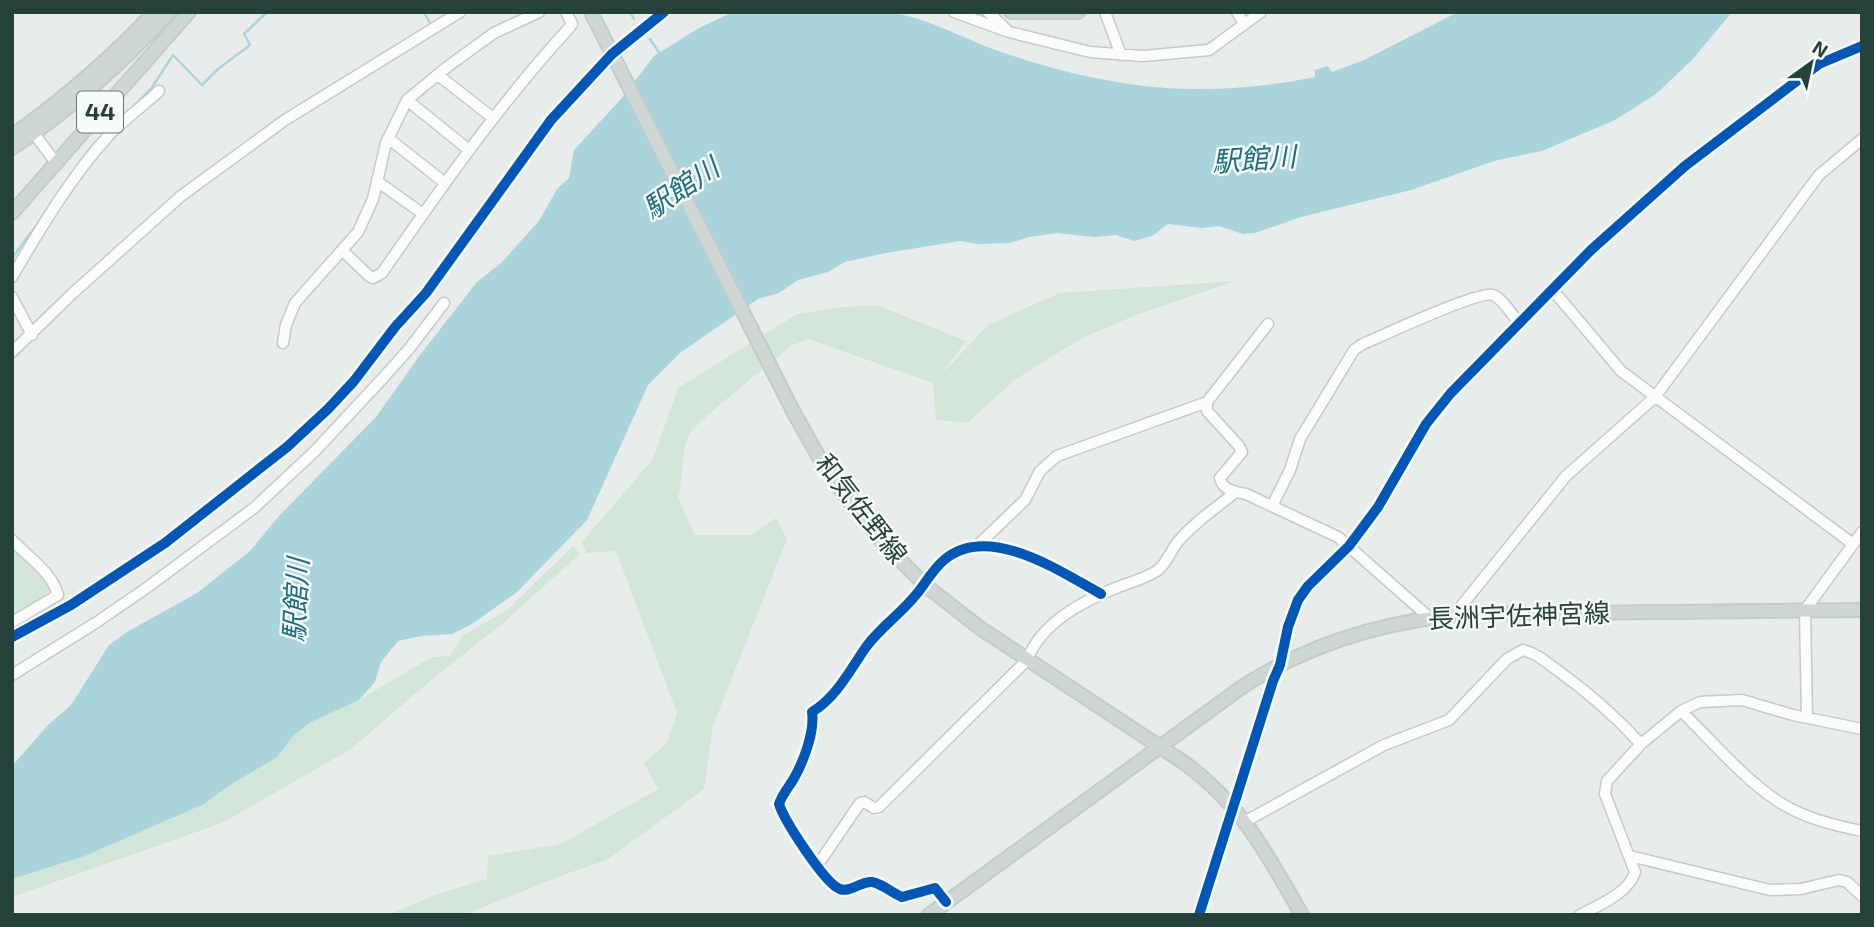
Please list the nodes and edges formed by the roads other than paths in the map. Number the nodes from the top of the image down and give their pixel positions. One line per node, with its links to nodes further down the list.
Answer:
1 (154, 12): 26 (main road, 44)
2 (169, 12): 26 (main road, 44)
3 (189, 12): 32 (main road, 44)
4 (460, 12): 44 (street)
5 (539, 12): 22 (street)
6 (566, 12): 25 (street)
7 (592, 12): 21 (main road, 和気佐野線)
8 (664, 12): 21 (street)
9 (954, 12): 18 (street)
10 (988, 12): 18 (street)
11 (1011, 12): 16 (main road)
12 (1078, 12): 16 (main road)
13 (1105, 12): 20 (street)
14 (1237, 12): 17 (street)
15 (1261, 12): 17 (street)
16 (1019, 13)
17 (1244, 24): 20 (street)
18 (1009, 32): 20 (street)
19 (1862, 46): 39 (street)
20 (1121, 55)
21 (613, 56): 56 (main road, 和気佐野線); 63 (street)
22 (438, 75): 24 (street); 25 (street)
23 (159, 91): 38 (street)
24 (407, 100): 28 (street); 31 (street)
25 (493, 118): 31 (street)
26 (31, 129): 27 (main road, 44); 30 (main road, 44); 32 (street)
27 (12, 136)
28 (388, 138): 33 (street); 34 (street)
29 (1862, 139): 47 (street)
30 (12, 148)
31 (469, 150): 34 (street)
32 (56, 163): 35 (main road, 44)
33 (377, 181): 36 (street); 37 (street)
34 (445, 183): 36 (street)
35 (12, 213)
36 (423, 215): 37 (street)
37 (343, 251): 45 (street)
38 (12, 277)
39 (1552, 289): 42 (street); 47 (street)
40 (12, 297): 44 (street)
41 (443, 303): 66 (street)
42 (1519, 323): 50 (street); 55 (street)
43 (1268, 324): 48 (street)
44 (32, 335): 46 (street)
45 (283, 343)
46 (12, 352)
47 (1655, 397): 53 (street); 60 (street)
48 (1207, 402): 49 (street); 54 (street)
49 (1234, 493): 50 (street); 57 (street)
50 (1272, 506): 55 (street)
51 (1862, 532): 53 (street)
52 (13, 542): 62 (street)
53 (1853, 544): 58 (street)
54 (977, 546): 56 (street); 57 (street)
55 (1349, 546): 61 (street); 65 (street)
56 (925, 584): 64 (main road, 和気佐野線); 76 (street)
57 (1101, 594): 64 (street)
58 (1805, 610): 59 (main road, 長洲宇佐神宮線); 60 (main road, 長洲宇佐神宮線); 68 (street)
59 (1862, 610)
60 (1454, 615): 61 (main road, 長洲宇佐神宮線)
61 (1430, 618): 65 (main road, 長洲宇佐神宮線)
62 (12, 622)
63 (12, 637)
64 (1027, 660): 71 (main road, 和気佐野線); 76 (street)
65 (1280, 665): 71 (main road, 長洲宇佐神宮線); 72 (street)
66 (12, 675)
67 (1681, 711): 68 (street); 70 (street); 74 (street)
68 (1807, 718): 69 (street)
69 (1862, 729)
70 (1641, 744): 73 (street); 75 (street)
71 (1160, 747): 72 (main road, 和気佐野線); 78 (main road, 長洲宇佐神宮線)
72 (1234, 808): 73 (main road, 和気佐野線); 80 (street)
73 (1246, 821): 81 (main road, 和気佐野線)
74 (1862, 831)
75 (1630, 856): 77 (street); 82 (street)
76 (817, 866): 78 (street)
77 (1862, 896)
78 (944, 908): 79 (main road, 長洲宇佐神宮線)
79 (929, 915)
80 (1199, 915)
81 (1303, 915)
82 (1580, 915)

